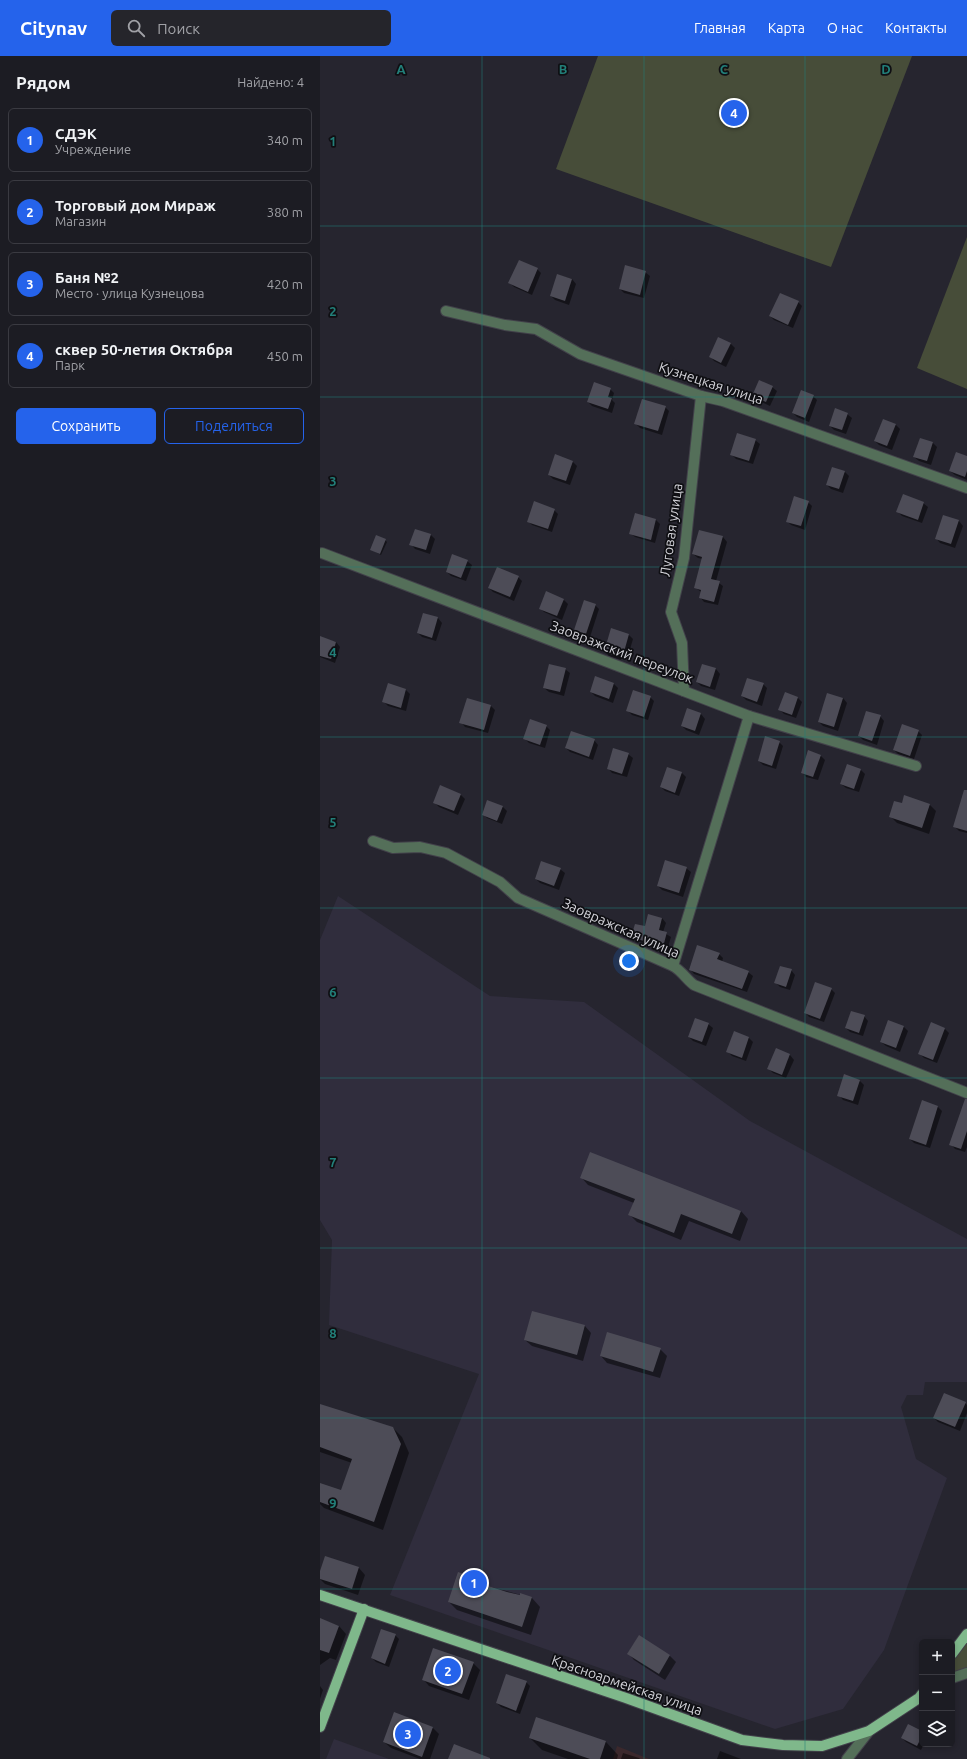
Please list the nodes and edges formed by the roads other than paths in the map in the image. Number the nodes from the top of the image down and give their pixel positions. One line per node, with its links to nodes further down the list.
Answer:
1 (446, 311): 2 (street, Кузнецкая улица)
2 (701, 396): 3 (street, Кузнецкая улица); 5 (street, Луговая улица)
3 (967, 488)
4 (322, 553): 5 (street, Заовражский переулок)
5 (684, 691): 6 (street, Заовражский переулок)
6 (749, 716): 7 (street, Заовражский переулок); 9 (street)
7 (916, 766)
8 (373, 841): 9 (street, Заовражская улица)
9 (673, 966): 10 (street, Заовражская улица)
10 (967, 1093)
11 (320, 1595): 12 (main road, Красноармейская улица)
12 (364, 1609): 18 (main road); 19 (main road, Красноармейская улица)
13 (967, 1634): 14 (main road)
14 (955, 1650)
15 (967, 1673): 16 (street)
16 (955, 1677)
17 (919, 1697): 19 (main road, Красноармейская улица)
18 (320, 1728)
19 (869, 1731): 20 (street)
20 (847, 1759)

